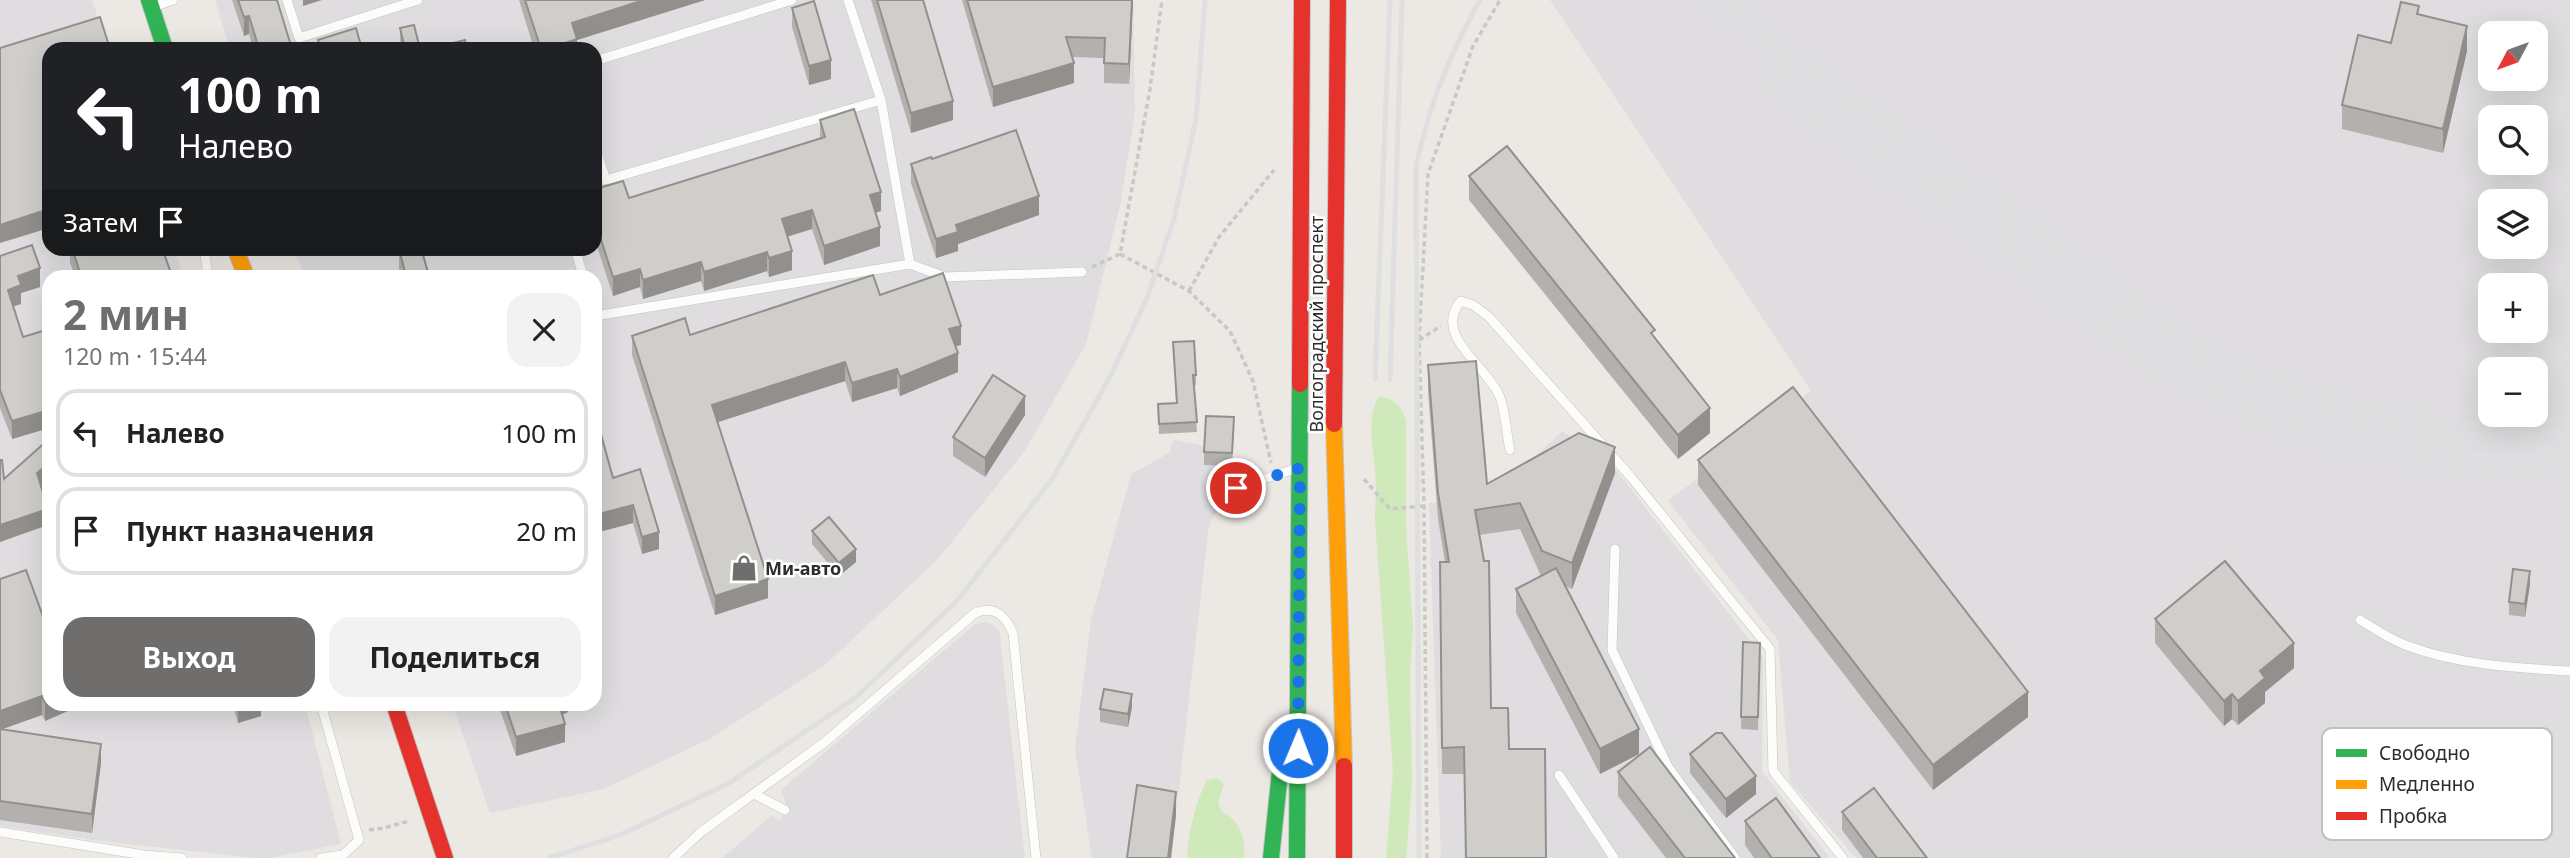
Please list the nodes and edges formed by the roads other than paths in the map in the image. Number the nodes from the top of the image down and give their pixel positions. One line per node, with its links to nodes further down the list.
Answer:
1 (173, 0): 8 (lane)
2 (287, 0): 3 (lane)
3 (418, 0)
4 (792, 0): 10 (lane)
5 (848, 0): 11 (lane)
6 (1302, 0): 17 (main road, Волгоградский проспект)
7 (1338, 0): 36 (main road, Волгоградский проспект)
8 (150, 4): 9 (main road)
9 (163, 42)
10 (602, 59)
11 (881, 100): 12 (lane); 13 (lane)
12 (602, 168)
13 (910, 264): 14 (lane); 15 (lane)
14 (1082, 272)
15 (602, 315)
16 (1510, 450): 39 (lane)
17 (1300, 468): 18 (lane); 20 (main road, Волгоградский проспект)
18 (1236, 488)
19 (1615, 549): 38 (lane)
20 (1299, 584): 34 (main road); 35 (main road, Волгоградский проспект)
21 (2360, 620): 22 (lane)
22 (2570, 671)
23 (323, 711): 30 (lane)
24 (396, 711): 31 (main road)
25 (1559, 775): 37 (lane)
26 (754, 793): 27 (lane); 32 (lane); 33 (lane)
27 (785, 810)
28 (0, 832): 29 (lane)
29 (182, 858)
30 (321, 858)
31 (445, 858)
32 (673, 858)
33 (1036, 858)
34 (1271, 858)
35 (1297, 858)
36 (1344, 858)
37 (1614, 858)
38 (1735, 858)
39 (1843, 858)

